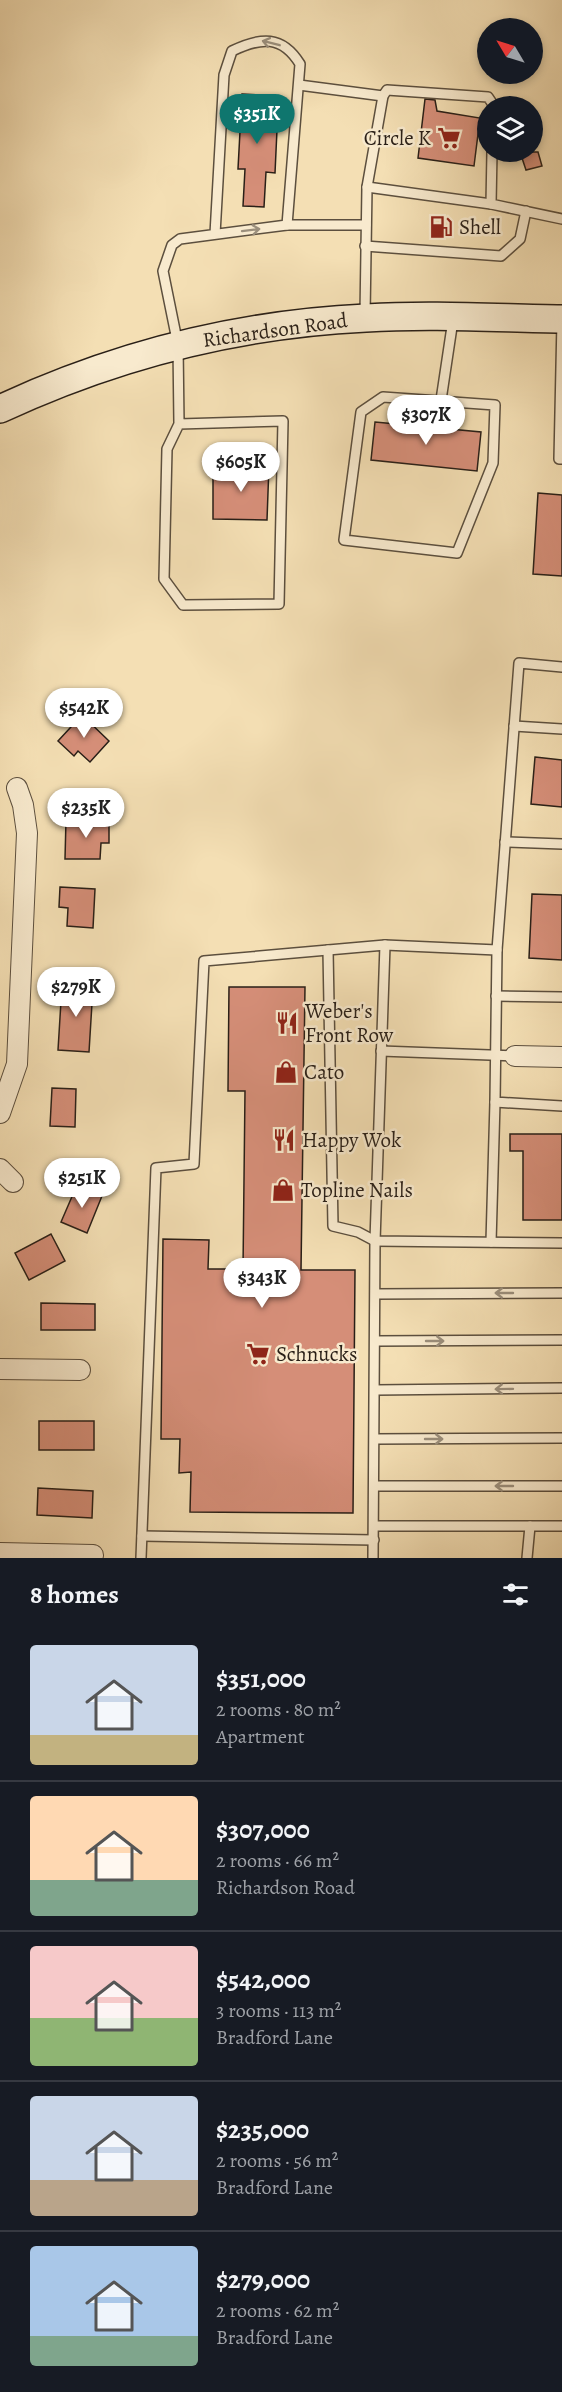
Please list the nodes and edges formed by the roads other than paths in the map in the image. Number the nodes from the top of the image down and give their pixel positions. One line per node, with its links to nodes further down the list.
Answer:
1 (299, 85): 2 (lane); 9 (lane); 11 (lane, one-way to 11)
2 (383, 96): 3 (lane); 5 (lane)
3 (477, 96)
4 (492, 162): 6 (lane)
5 (368, 187): 6 (lane); 10 (lane)
6 (491, 204): 7 (lane)
7 (526, 212): 8 (lane); 12 (lane)
8 (562, 219)
9 (287, 225): 10 (lane); 11 (lane, one-way to 9)
10 (366, 225): 12 (lane)
11 (215, 234): 16 (lane)
12 (365, 246): 14 (lane)
13 (453, 317): 14 (street, Richardson Road); 15 (street, Richardson Road); 17 (lane)
14 (366, 318): 16 (street, Richardson Road)
15 (562, 319): 20 (lane)
16 (178, 345): 18 (street, Richardson Road); 19 (lane)
17 (441, 400): 17 (lane)
18 (0, 409)
19 (179, 424): 19 (lane)
20 (562, 459)
21 (562, 667): 22 (lane)
22 (514, 726): 23 (lane); 25 (lane)
23 (562, 729)
24 (17, 788): 37 (street)
25 (505, 842): 26 (lane); 29 (lane)
26 (562, 844)
27 (385, 945): 28 (lane); 29 (lane); 32 (lane)
28 (328, 950): 38 (lane); 56 (lane)
29 (497, 950): 30 (lane)
30 (496, 996): 31 (lane); 33 (lane)
31 (562, 997)
32 (381, 1051): 33 (lane); 38 (lane)
33 (506, 1055): 34 (street); 35 (lane)
34 (562, 1057)
35 (495, 1102): 36 (lane); 39 (lane)
36 (562, 1106)
37 (0, 1113)
38 (375, 1241): 39 (lane); 42 (lane)
39 (490, 1242): 40 (lane)
40 (562, 1243)
41 (562, 1293): 42 (lane, one-way to 42)
42 (376, 1294): 44 (lane)
43 (562, 1340): 44 (lane, one-way to 43)
44 (376, 1341): 48 (lane)
45 (0, 1369): 46 (street)
46 (80, 1370)
47 (562, 1388): 48 (lane, one-way to 48)
48 (376, 1390): 50 (lane)
49 (562, 1438): 50 (lane, one-way to 49)
50 (375, 1439): 51 (lane)
51 (375, 1486): 52 (lane, one-way to 51); 53 (lane)
52 (562, 1486)
53 (374, 1526): 54 (lane); 57 (lane)
54 (530, 1526): 55 (lane); 62 (lane)
55 (562, 1526)
56 (142, 1536): 57 (lane); 60 (lane)
57 (374, 1540): 61 (lane)
58 (0, 1553): 59 (street)
59 (93, 1555)
60 (141, 1558)
61 (374, 1558)
62 (526, 1558)

